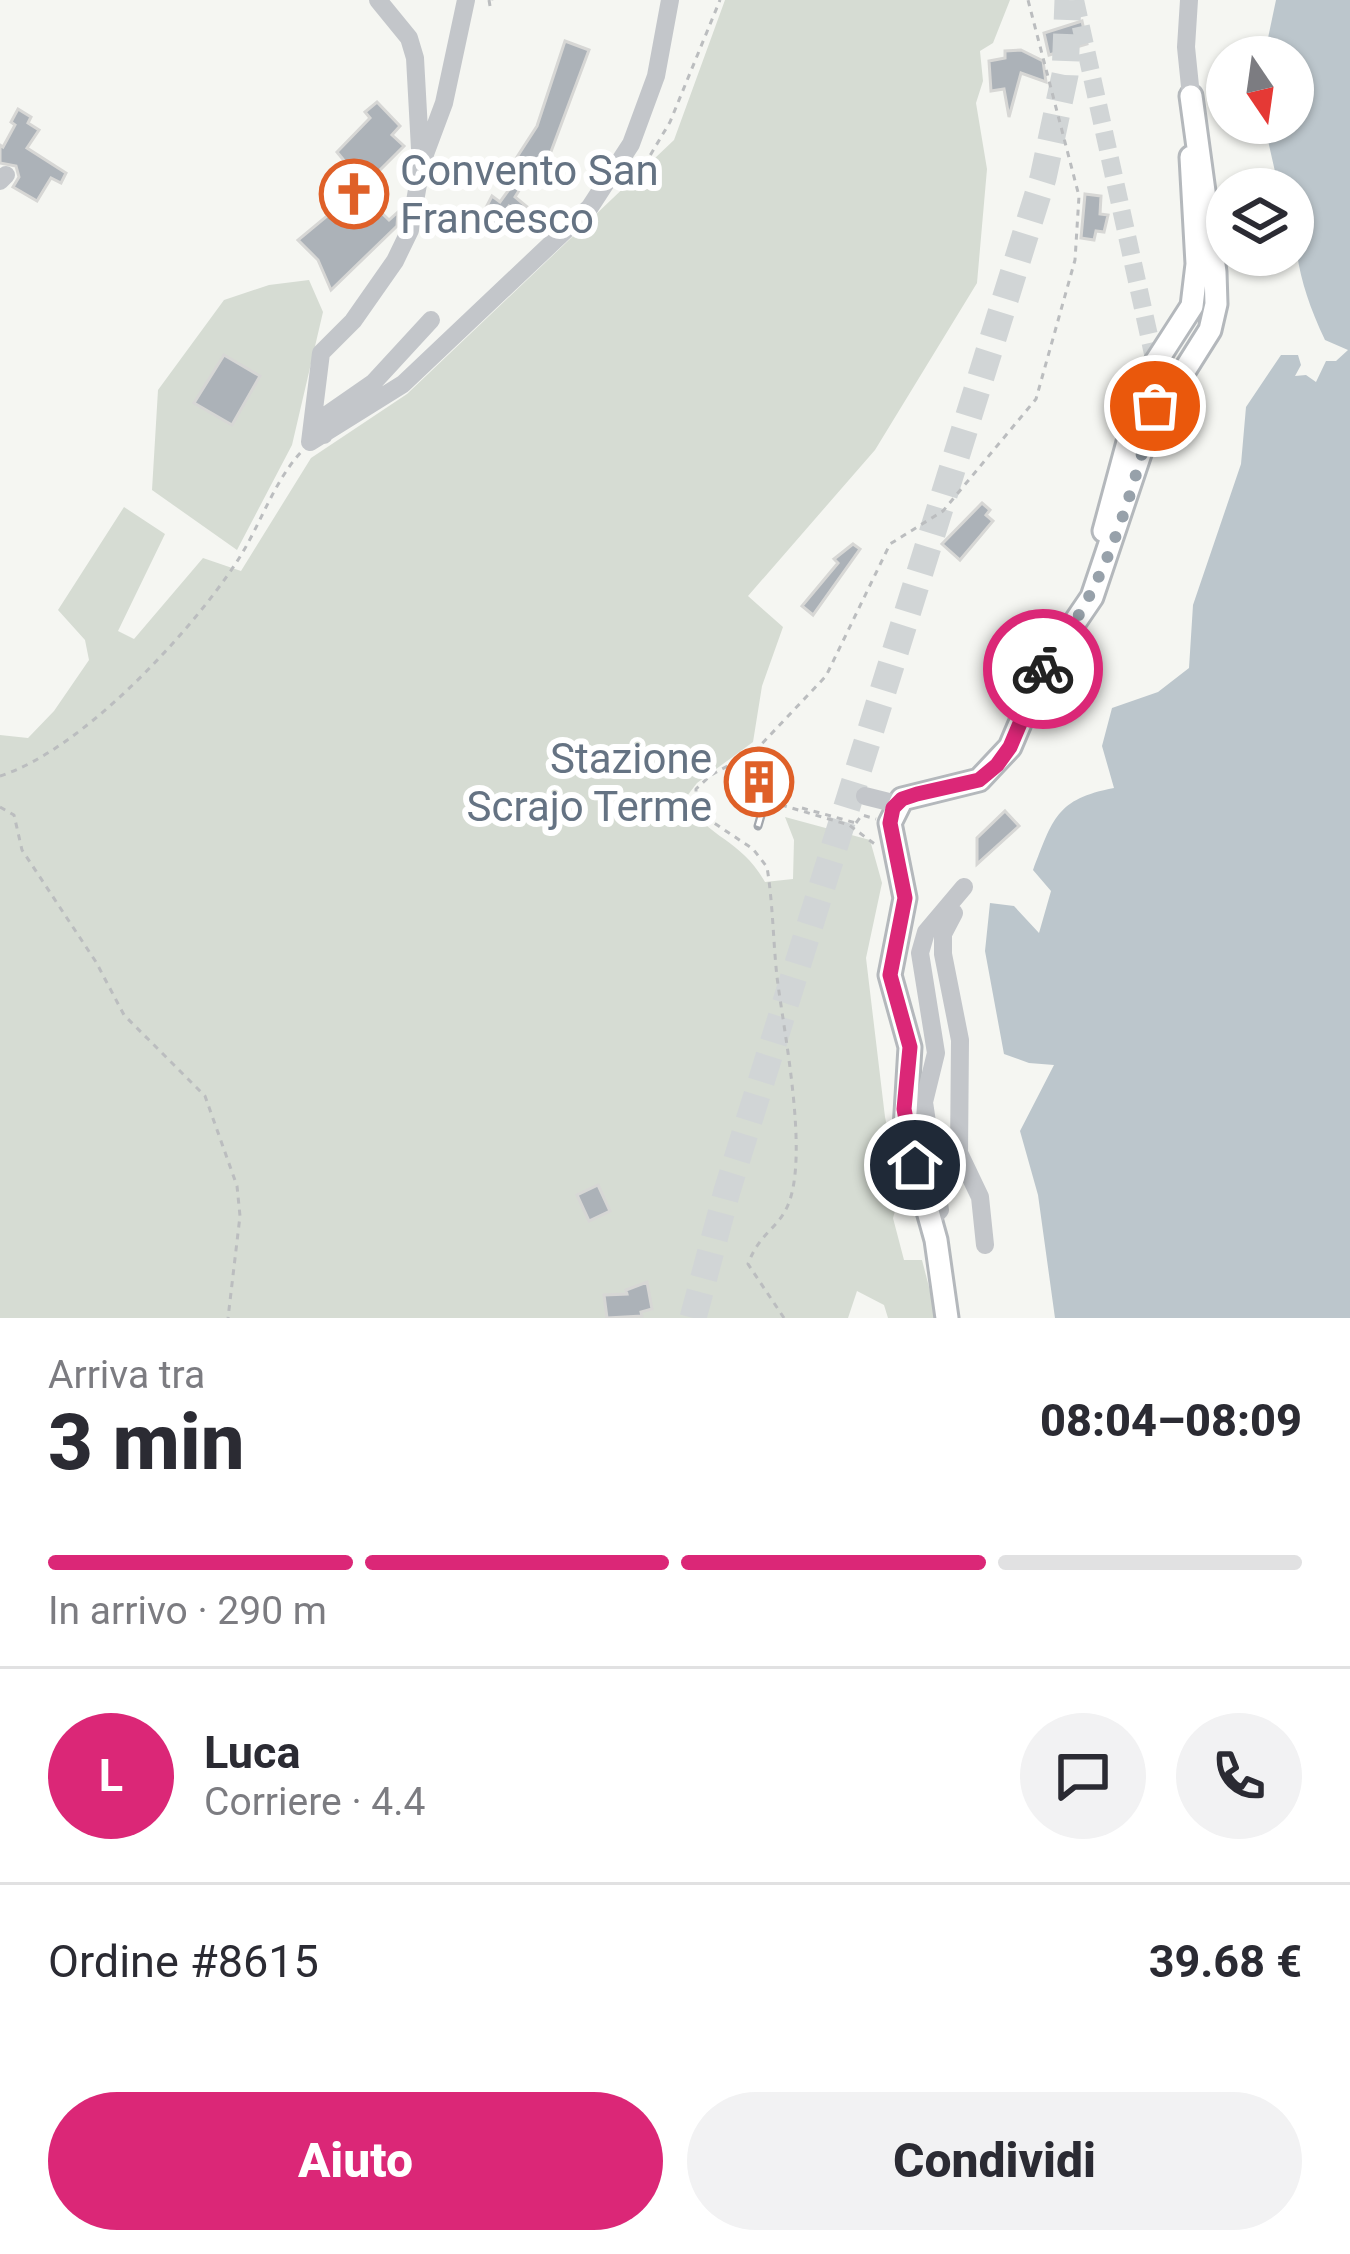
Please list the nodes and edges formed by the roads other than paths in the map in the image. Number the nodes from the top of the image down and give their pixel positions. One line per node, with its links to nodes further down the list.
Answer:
1 (378, 0): 6 (street)
2 (466, 0): 6 (street)
3 (670, 0): 10 (street)
4 (1189, 0): 5 (street)
5 (1191, 96): 9 (main road); 11 (main road)
6 (421, 167): 10 (street)
7 (431, 320): 10 (street)
8 (1157, 372): 9 (street)
9 (1149, 428): 11 (main road)
10 (317, 438)
11 (1064, 642): 13 (main road)
12 (865, 796): 13 (street)
13 (897, 805): 14 (main road)
14 (931, 1221): 15 (street); 16 (main road)
15 (985, 1245)
16 (947, 1318)

